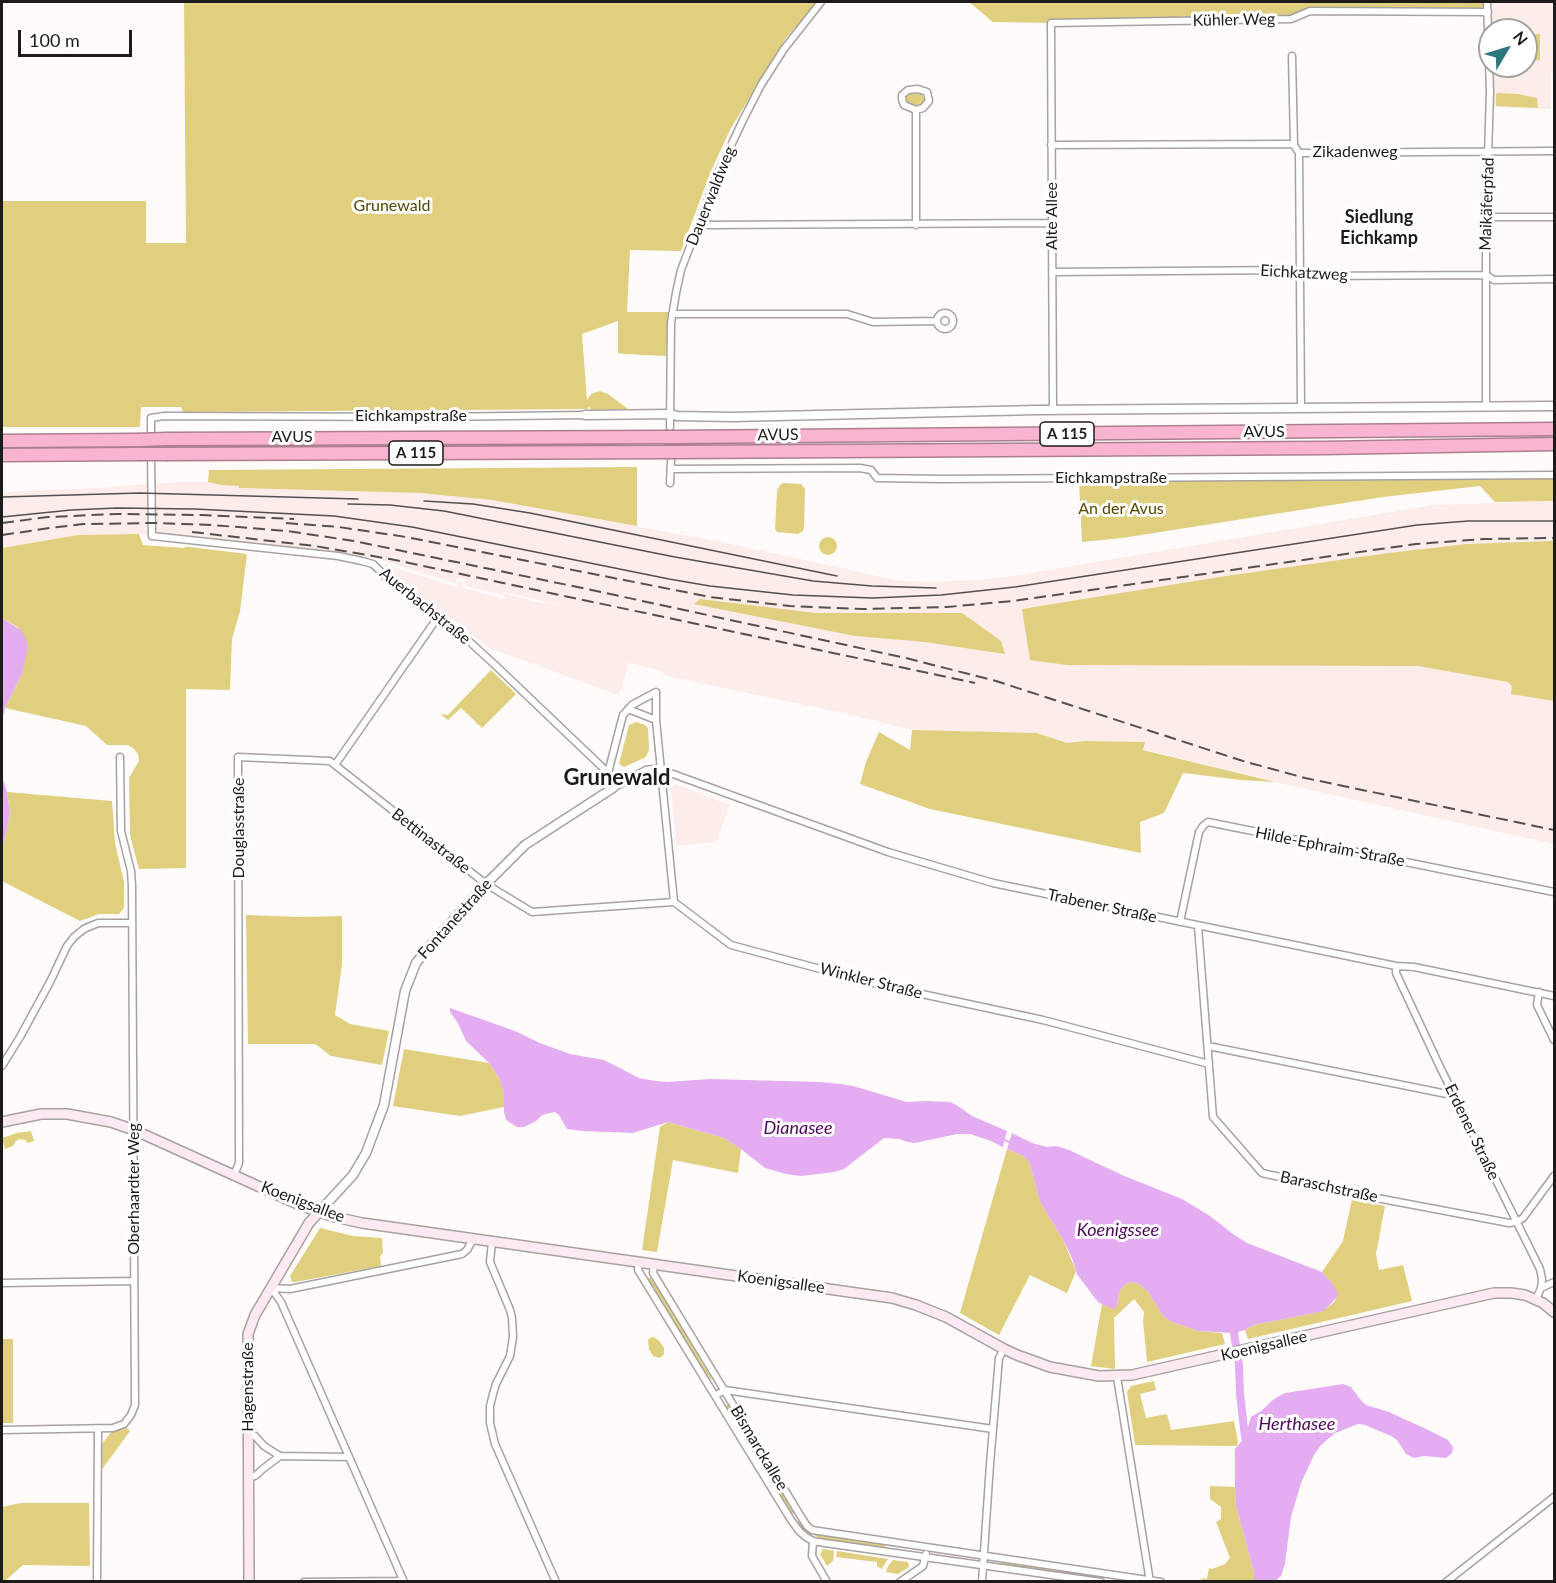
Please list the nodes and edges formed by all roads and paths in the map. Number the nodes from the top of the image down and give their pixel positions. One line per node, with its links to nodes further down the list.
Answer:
1 (821, 2): 14 (street, Dauerwaldweg)
2 (1487, 2): 3 (street, Maikäferpfad)
3 (1488, 12): 4 (street, Kühler Weg); 9 (street, Maikäferpfad)
4 (1051, 23): 7 (street, Alte Allee)
5 (1292, 56): 8 (street)
6 (916, 110): 6 (street); 16 (street)
7 (1052, 145): 8 (street, Zikadenweg); 15 (street, Alte Allee)
8 (1294, 145): 11 (street, Zikadenweg)
9 (1489, 151): 10 (street, Zikadenweg); 11 (street, Zikadenweg); 12 (street, Maikäferpfad)
10 (1554, 151)
11 (1299, 153): 18 (street)
12 (1486, 217): 13 (street); 19 (street, Maikäferpfad)
13 (1554, 217)
14 (699, 223): 16 (street); 21 (street, Dauerwaldweg)
15 (1052, 223): 16 (street); 17 (street, Alte Allee)
16 (915, 225)
17 (1052, 272): 18 (street, Eichkatzweg); 26 (street, Alte Allee)
18 (1300, 273): 19 (street, Eichkatzweg); 24 (street)
19 (1486, 275): 20 (street, Eichkatzweg); 25 (street, Maikäferpfad)
20 (1554, 279)
21 (672, 314): 22 (street); 27 (street, Dauerwaldweg)
22 (938, 321)
23 (1554, 406): 25 (street, Eichkampstraße)
24 (1301, 407): 25 (street, Eichkampstraße); 26 (street, Eichkampstraße)
25 (1486, 407)
26 (1053, 410): 27 (street, Eichkampstraße)
27 (670, 414): 28 (street, Eichkampstraße); 31 (street)
28 (585, 415): 29 (street, Eichkampstraße)
29 (151, 418): 39 (street, Auerbachstraße)
30 (1554, 429): 31 (highway, AVUS / A 115)
31 (670, 433): 32 (highway, AVUS / A 115, bridge)
32 (2, 441)
33 (1554, 447): 35 (highway, AVUS / A 115)
34 (2, 455): 35 (highway, AVUS / A 115, bridge)
35 (670, 455): 36 (street)
36 (670, 469): 37 (street, Eichkampstraße); 38 (street)
37 (1554, 475)
38 (670, 483)
39 (438, 617): 43 (street); 45 (street, Auerbachstraße)
40 (628, 710): 41 (street); 41 (street); 45 (street)
41 (656, 720): 44 (street)
42 (120, 757): 51 (street, Oberhaardter Weg)
43 (335, 765): 47 (street, Bettinastraße); 63 (street, Douglasstraße)
44 (662, 770): 46 (street, Fontanestraße); 49 (street); 50 (street, Trabener Straße)
45 (608, 774): 46 (street, Auerbachstraße)
46 (613, 788): 47 (street, Fontanestraße)
47 (486, 884): 49 (street, Bettinastraße); 65 (street, Fontanestraße)
48 (1554, 892): 50 (street, Hilde-Ephraim-Straße)
49 (674, 902): 58 (street, Winkler Straße)
50 (1180, 922): 52 (street, Trabener Straße)
51 (132, 923): 59 (street); 62 (street, Oberhaardter Weg)
52 (1198, 926): 53 (street, Trabener Straße); 57 (street, Baraschstraße)
53 (1396, 966): 54 (street, Trabener Straße); 60 (street, Erdener Straße)
54 (1539, 992): 55 (street, Trabener Straße); 56 (street)
55 (1554, 996)
56 (1554, 1040)
57 (1208, 1046): 58 (street, Baraschstraße); 60 (street)
58 (1209, 1064): 66 (street, Baraschstraße)
59 (2, 1066)
60 (1453, 1095): 66 (street, Erdener Straße)
61 (2, 1122): 62 (main road, Koenigsallee)
62 (134, 1130): 63 (main road, Koenigsallee); 71 (street, Oberhaardter Weg)
63 (234, 1175): 65 (main road, Koenigsallee)
64 (1554, 1176): 66 (street)
65 (319, 1212): 67 (main road, Koenigsallee); 74 (main road, Hagenstraße)
66 (1516, 1222): 75 (street, Erdener Straße)
67 (473, 1239): 68 (main road, Koenigsallee); 74 (street)
68 (492, 1242): 69 (main road, Koenigsallee); 99 (street)
69 (639, 1263): 70 (main road, Koenigsallee); 81 (street, Bismarckallee)
70 (654, 1264): 78 (main road, Koenigsallee); 80 (street, Bismarckallee)
71 (134, 1281): 72 (street); 84 (street, Oberhaardter Weg)
72 (2, 1282)
73 (1554, 1282): 75 (street)
74 (271, 1288): 85 (main road, Hagenstraße); 87 (street)
75 (1541, 1288): 76 (street)
76 (1536, 1299): 77 (main road, Koenigsallee); 79 (main road, Koenigsallee)
77 (1554, 1311)
78 (1004, 1349): 79 (main road, Koenigsallee); 82 (street)
79 (1118, 1377): 104 (street)
80 (725, 1390): 81 (street); 82 (street); 91 (street, Bismarckallee)
81 (716, 1395): 90 (street, Bismarckallee)
82 (993, 1429): 92 (street)
83 (2, 1430): 84 (street, Oberhaardter Weg)
84 (98, 1430): 95 (street)
85 (248, 1436): 86 (street); 88 (main road, Hagenstraße)
86 (280, 1456): 87 (street); 88 (street)
87 (349, 1457): 98 (street)
88 (248, 1477): 96 (main road, Hagenstraße)
89 (1554, 1497): 106 (street)
90 (813, 1541): 93 (street); 100 (street)
91 (927, 1547): 92 (street, Bismarckallee); 93 (street)
92 (984, 1555): 94 (street); 104 (street, Bismarckallee)
93 (925, 1556): 94 (street); 101 (street)
94 (983, 1566): 102 (street); 103 (street)
95 (97, 1581)
96 (249, 1581)
97 (304, 1581): 98 (street)
98 (403, 1581)
99 (556, 1581)
100 (827, 1581)
101 (900, 1581)
102 (982, 1581)
103 (1101, 1581)
104 (1150, 1581): 105 (street, Bismarckallee)
105 (1161, 1581)
106 (1446, 1581)

